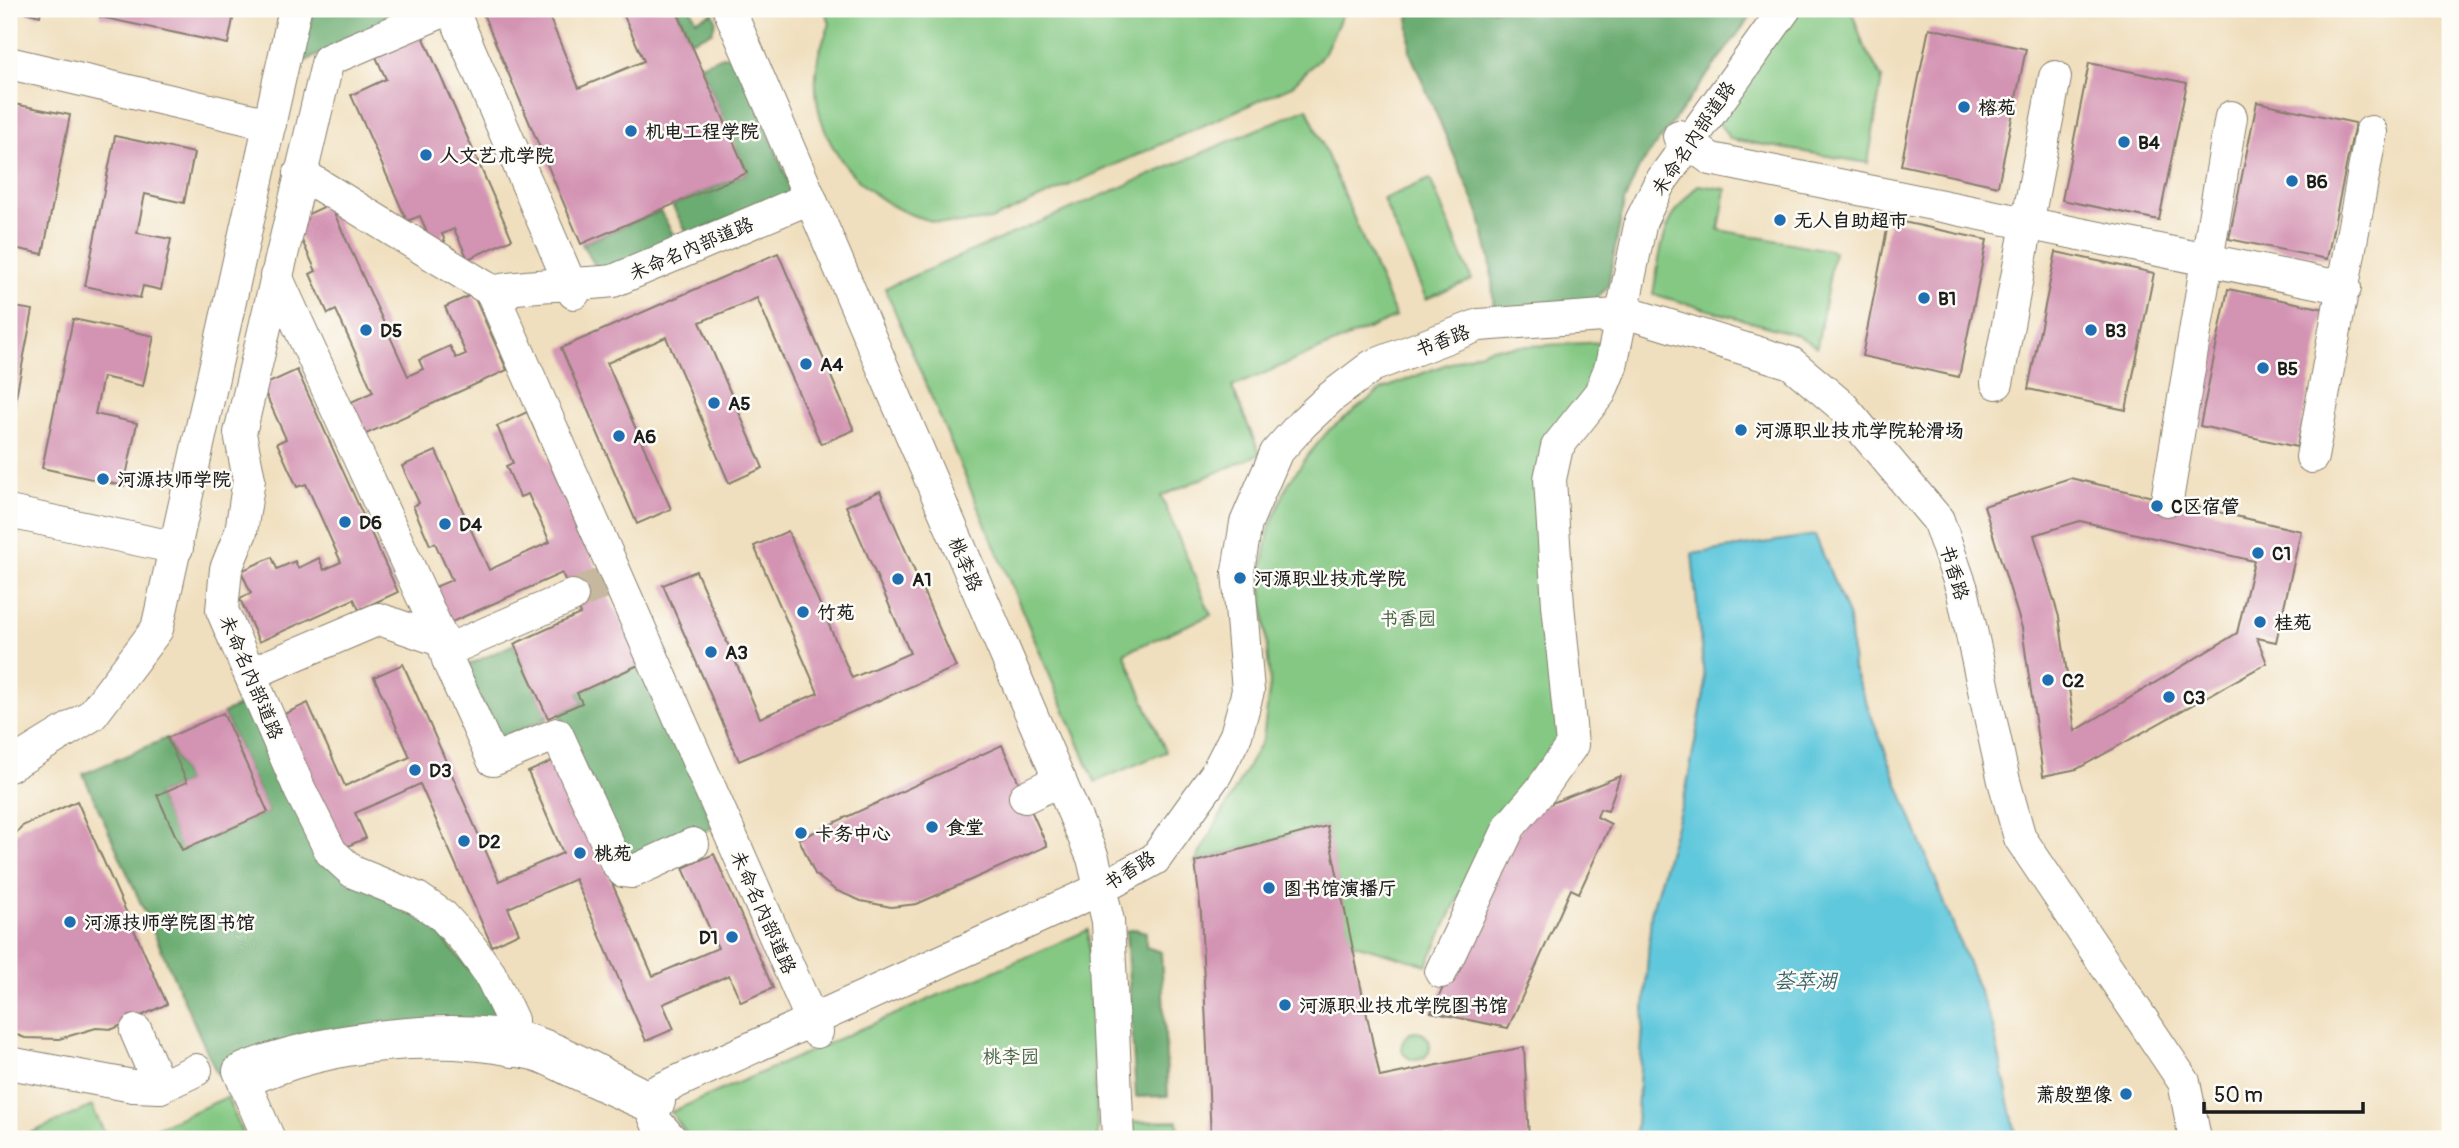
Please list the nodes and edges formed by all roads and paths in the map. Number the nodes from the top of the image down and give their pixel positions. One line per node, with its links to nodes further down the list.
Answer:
1 (284, 9): 11 (street)
2 (295, 9): 11 (street)
3 (450, 9): 14 (street, 未命名内部道路); 20 (street, 未命名内部道路)
4 (718, 9): 15 (street, 桃李路)
5 (729, 9): 15 (street, 桃李路)
6 (1767, 9): 13 (street, 未命名内部道路)
7 (1785, 9): 13 (street, 未命名内部道路)
8 (9, 64): 11 (street)
9 (2054, 77): 16 (street)
10 (2231, 117): 17 (street)
11 (265, 122): 27 (street)
12 (2371, 132): 19 (street)
13 (1683, 140): 16 (street); 22 (street, 未命名内部道路)
14 (300, 173): 18 (street, 未命名内部道路); 21 (street)
15 (807, 204): 20 (street, 未命名内部道路); 34 (street, 桃李路)
16 (2027, 223): 17 (street); 23 (street)
17 (2209, 260): 19 (street); 25 (street)
18 (274, 284): 29 (street); 30 (street, 未命名内部道路)
19 (2345, 288): 24 (street)
20 (572, 289): 21 (street, 未命名内部道路)
21 (497, 295): 36 (street, 未命名内部道路)
22 (1617, 322): 34 (street, 书香路); 35 (street, 未命名内部道路); 48 (street, 书香路); 49 (street, 书香路)
23 (1997, 383)
24 (2312, 457)
25 (2167, 500)
26 (9, 512): 27 (street)
27 (171, 547): 31 (street); 32 (street)
28 (574, 601): 29 (street)
29 (440, 649): 30 (street); 33 (street)
30 (253, 680): 38 (street, 未命名内部道路)
31 (9, 754)
32 (9, 766)
33 (692, 844)
34 (1097, 896): 36 (street, 书香路); 46 (street, 桃李路); 47 (street, 桃李路)
35 (1441, 972)
36 (817, 1025): 42 (street, 书香路)
37 (136, 1031): 41 (street)
38 (513, 1045): 42 (street); 43 (street)
39 (9, 1063): 41 (street)
40 (196, 1070): 41 (street)
41 (160, 1087)
42 (653, 1099): 44 (street); 45 (street)
43 (269, 1139)
44 (671, 1139)
45 (682, 1139)
46 (1107, 1139)
47 (1118, 1139)
48 (2182, 1139)
49 (2195, 1139)

